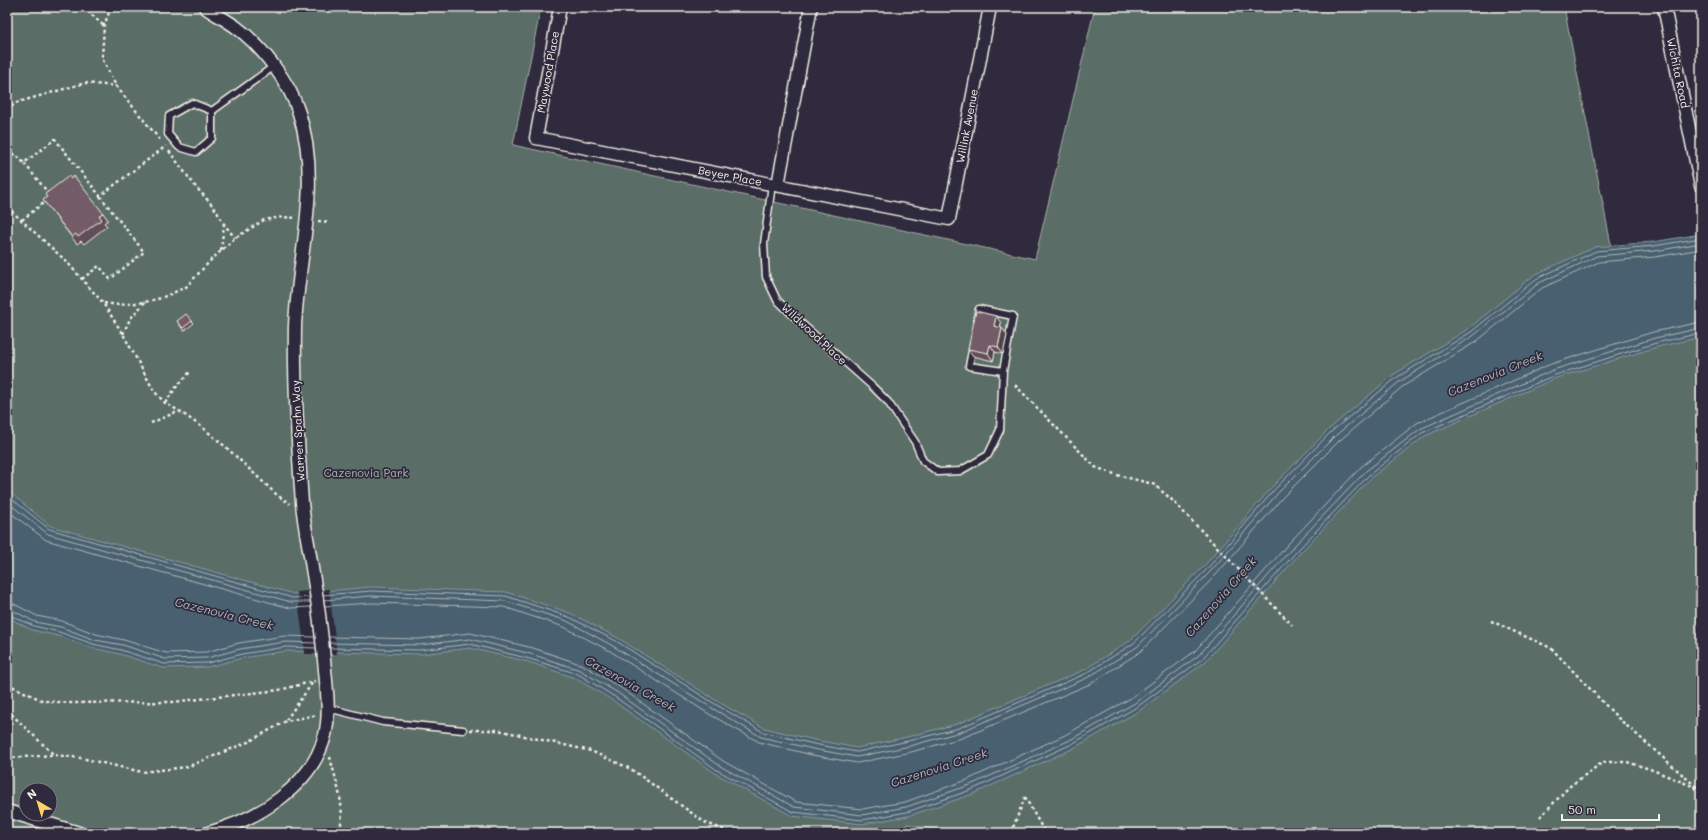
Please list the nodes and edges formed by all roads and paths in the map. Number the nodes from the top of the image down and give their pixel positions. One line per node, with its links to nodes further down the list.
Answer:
1 (83, 7): 8 (path)
2 (111, 7): 8 (path)
3 (205, 7): 9 (street, Warren Spahn Way)
4 (560, 7): 13 (street, Maywood Place)
5 (811, 7): 18 (street, Wildwood Place)
6 (990, 7): 22 (street, Willink Avenue)
7 (1664, 7): 19 (street, Wichita Road)
8 (104, 26): 10 (path)
9 (274, 67): 12 (lane); 46 (street, Warren Spahn Way)
10 (116, 86): 11 (path); 15 (path)
11 (7, 111)
12 (212, 111): 14 (lane); 14 (lane)
13 (536, 138): 18 (street, Beyer Place)
14 (174, 140): 15 (path)
15 (166, 147): 20 (path); 27 (path)
16 (7, 150): 17 (path)
17 (24, 163): 20 (path); 24 (path)
18 (775, 185): 22 (street, Beyer Place); 37 (lane, Wildwood Place)
19 (1701, 186)
20 (100, 196): 30 (path)
21 (7, 207): 24 (path)
22 (923, 214)
23 (297, 218): 28 (path)
24 (22, 220): 30 (path)
25 (318, 221): 26 (path)
26 (330, 222)
27 (224, 224): 28 (path); 29 (path)
28 (235, 238): 29 (path)
29 (221, 251): 31 (path)
30 (82, 279): 32 (path)
31 (145, 302): 32 (path); 34 (path)
32 (103, 303): 34 (path)
33 (977, 323): 37 (lane)
34 (123, 334): 39 (path)
35 (974, 338): 37 (lane)
36 (191, 371): 39 (path)
37 (1002, 372)
38 (1015, 385): 44 (path)
39 (165, 403): 40 (path)
40 (179, 411): 41 (path); 42 (path)
41 (152, 423)
42 (292, 504)
43 (1491, 622): 54 (path)
44 (1292, 625)
45 (7, 684): 49 (path)
46 (328, 708): 50 (lane); 58 (street, Warren Spahn Way)
47 (7, 710): 52 (path)
48 (310, 716): 49 (path)
49 (286, 720): 52 (path)
50 (463, 730): 60 (path)
51 (328, 751): 59 (path)
52 (54, 755): 53 (path)
53 (7, 758)
54 (1700, 790): 56 (path)
55 (7, 811): 57 (street)
56 (1540, 816)
57 (80, 833)
58 (208, 833)
59 (338, 833)
60 (732, 833)
61 (1011, 833): 62 (path)
62 (1045, 833)

